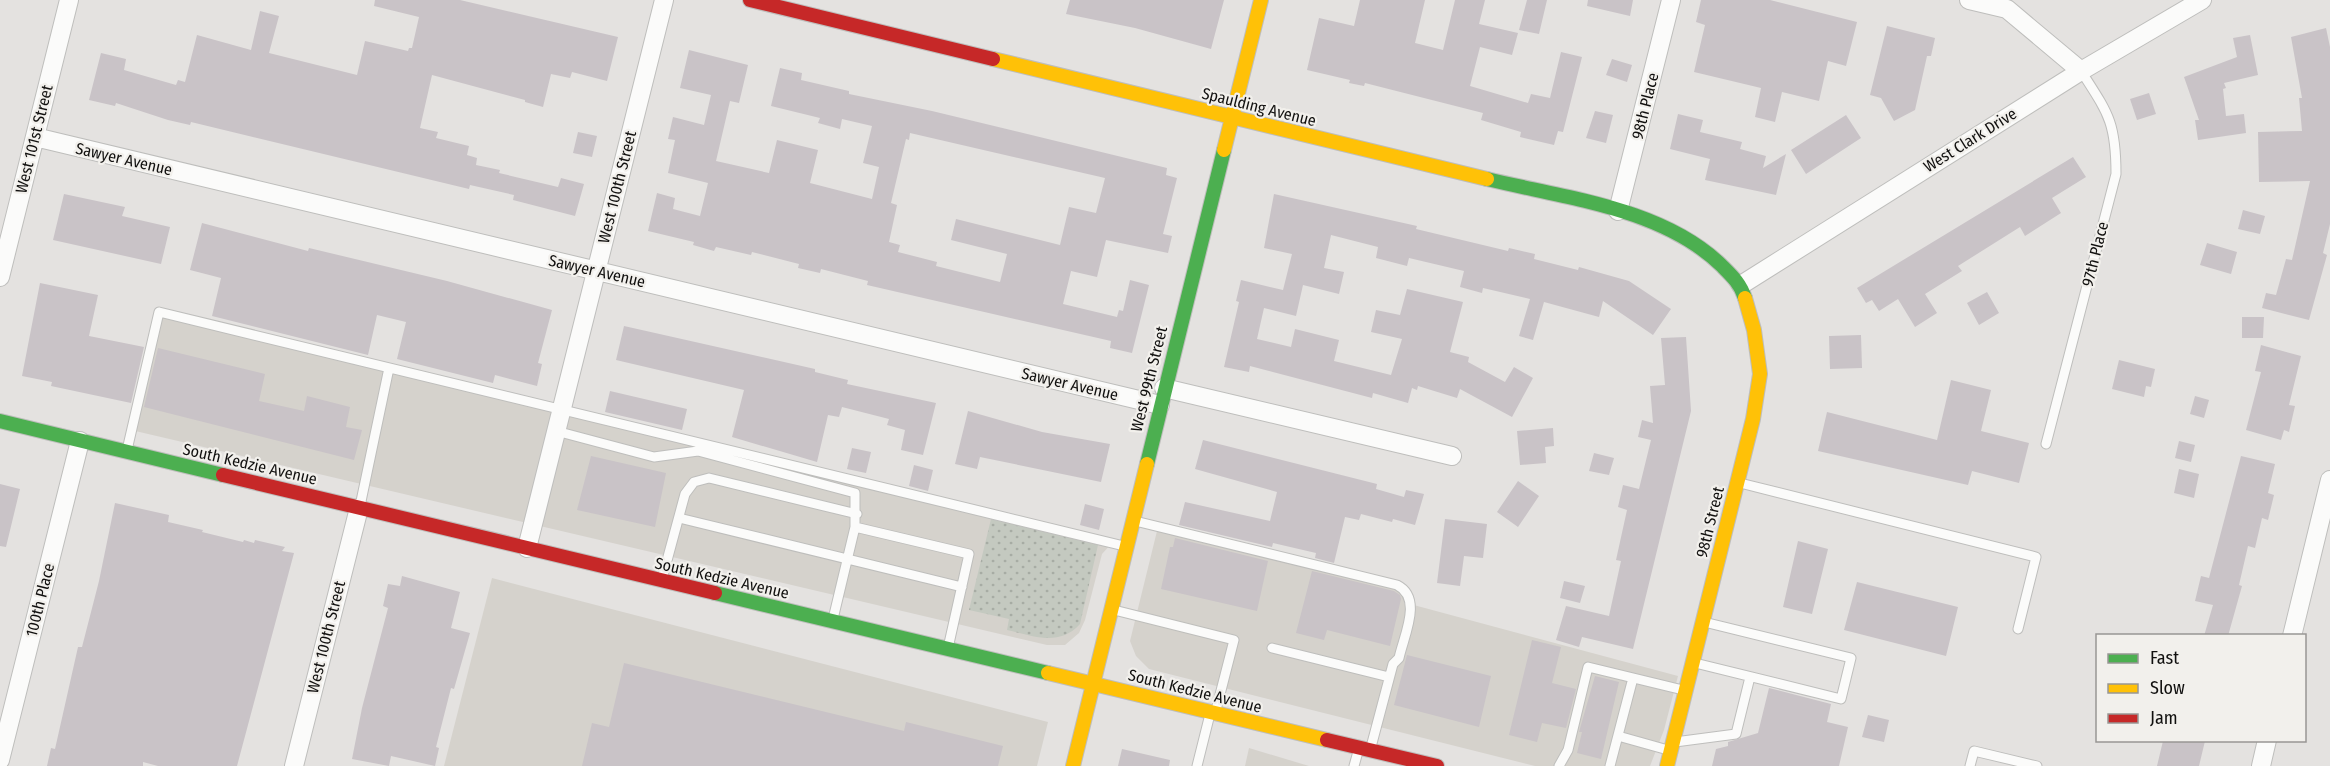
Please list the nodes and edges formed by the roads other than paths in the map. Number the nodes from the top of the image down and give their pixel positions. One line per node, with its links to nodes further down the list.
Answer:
1 (69, 0): 10 (street, West 101st Street)
2 (664, 0): 12 (street, West 100th Street)
3 (750, 0): 9 (street, Spaulding Avenue)
4 (1261, 0): 9 (street, West 99th Street)
5 (1671, 0): 11 (street, 98th Place)
6 (1969, 0): 8 (street)
7 (2202, 0): 8 (street, West Clark Drive)
8 (2081, 71): 14 (street, West Clark Drive); 21 (lane, 97th Place)
9 (1230, 117): 11 (street, Spaulding Avenue); 16 (street, West 99th Street)
10 (34, 137): 12 (street, Sawyer Avenue); 13 (street, West 101st Street)
11 (1618, 211): 14 (street, Spaulding Avenue)
12 (596, 271): 16 (street, Sawyer Avenue); 17 (street, West 100th Street)
13 (0, 277)
14 (1741, 285): 25 (street, 98th Street)
15 (388, 368): 17 (lane); 22 (lane); 26 (lane)
16 (1162, 396): 23 (street, Sawyer Avenue); 29 (street, West 99th Street)
17 (562, 410): 19 (street, West 100th Street); 31 (lane)
18 (0, 422): 20 (street, South Kedzie Avenue)
19 (556, 432): 27 (lane); 32 (street, West 100th Street)
20 (80, 441): 22 (street, South Kedzie Avenue); 54 (street, 100th Place)
21 (2046, 444)
22 (126, 452): 26 (street, South Kedzie Avenue)
23 (1452, 456)
24 (2330, 480): 40 (street)
25 (1737, 482): 38 (street, 98th Street); 39 (lane)
26 (359, 508): 32 (street, South Kedzie Avenue); 56 (street, West 100th Street)
27 (857, 514): 28 (lane); 30 (lane)
28 (679, 518): 33 (lane); 34 (lane)
29 (1133, 521): 31 (street, West 99th Street); 44 (lane)
30 (855, 527): 33 (lane); 35 (lane)
31 (1126, 547): 36 (street, West 99th Street)
32 (527, 548): 34 (street, South Kedzie Avenue)
33 (847, 559): 35 (lane); 37 (lane)
34 (662, 580): 37 (street, South Kedzie Avenue)
35 (962, 587): 42 (lane)
36 (1112, 609): 47 (street, West 99th Street); 49 (lane)
37 (833, 621): 42 (street, South Kedzie Avenue)
38 (1703, 622): 43 (street, 98th Street); 45 (lane)
39 (2019, 629)
40 (2292, 634)
41 (1272, 648): 44 (lane)
42 (948, 649): 47 (street, South Kedzie Avenue)
43 (1693, 663): 45 (lane); 48 (street, 98th Street)
44 (1389, 677): 53 (lane)
45 (1750, 677): 52 (lane)
46 (1633, 678): 48 (lane); 50 (lane); 61 (lane)
47 (1094, 684): 49 (street, South Kedzie Avenue); 57 (street, West 99th Street)
48 (1686, 691): 52 (street, 98th Street)
49 (1213, 712): 53 (street, South Kedzie Avenue); 58 (lane)
50 (1618, 736): 52 (lane); 62 (lane)
51 (2267, 742): 66 (street)
52 (1672, 746): 63 (street, 98th Street)
53 (1365, 749): 55 (street, South Kedzie Avenue); 59 (lane)
54 (0, 760)
55 (1412, 763): 60 (street, South Kedzie Avenue)
56 (294, 766)
57 (1073, 766)
58 (1197, 766)
59 (1354, 766)
60 (1437, 766)
61 (1559, 766)
62 (1610, 766)
63 (1667, 766)
64 (1970, 766): 65 (lane)
65 (2037, 766)
66 (2261, 766)

